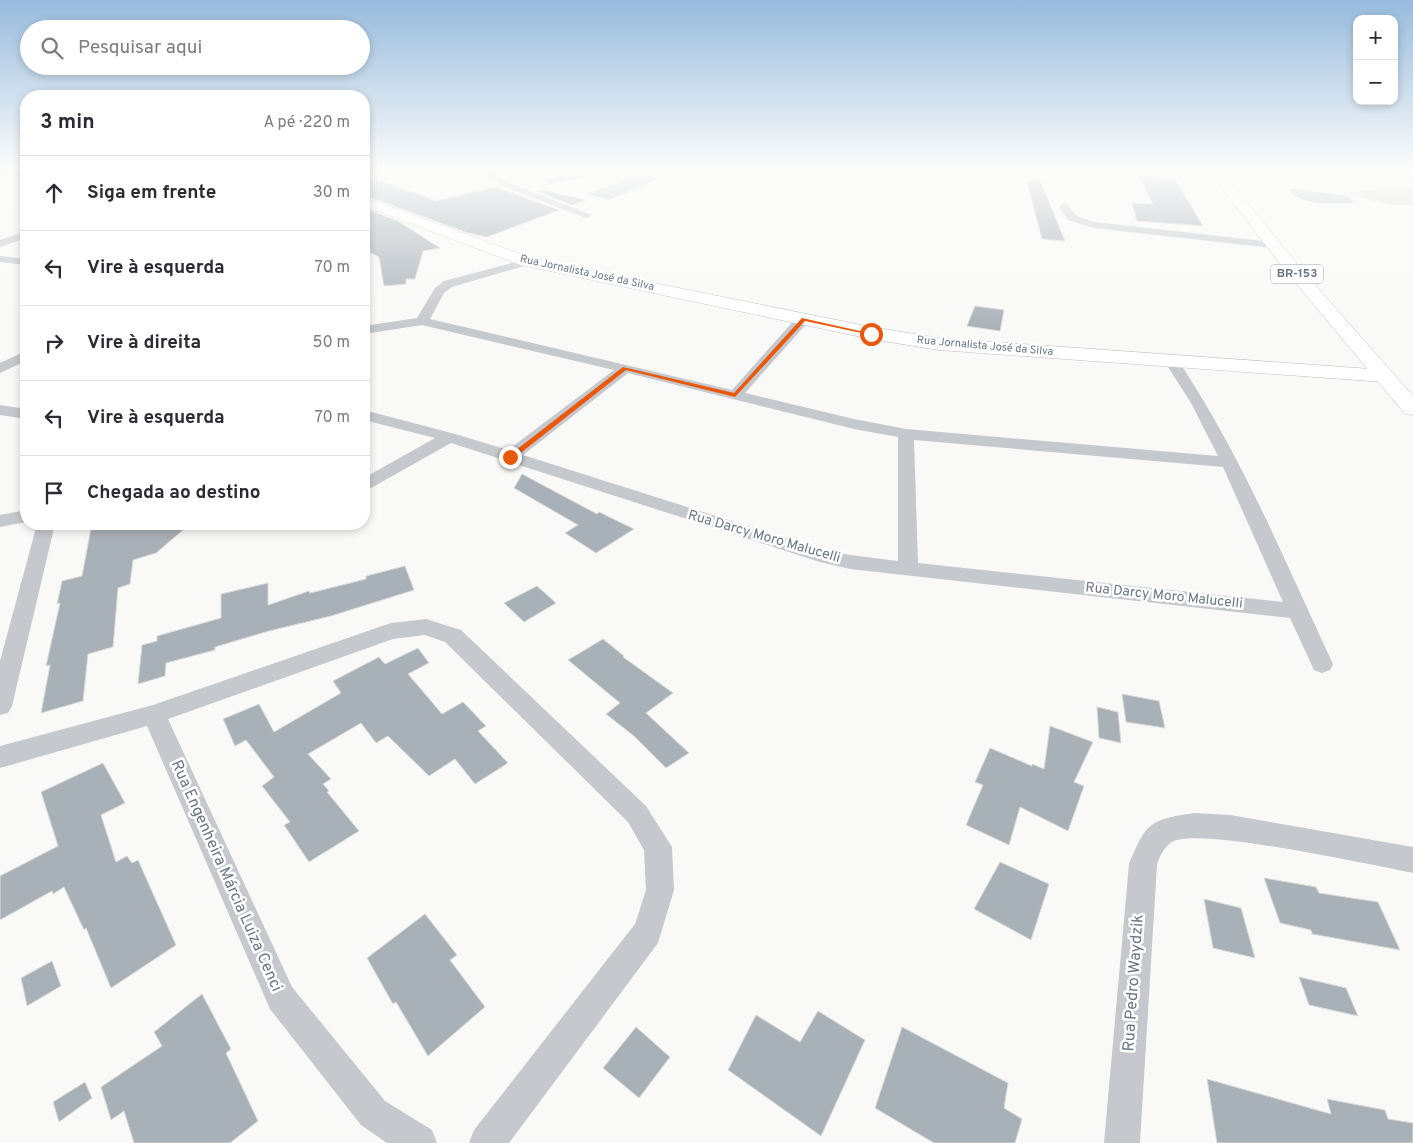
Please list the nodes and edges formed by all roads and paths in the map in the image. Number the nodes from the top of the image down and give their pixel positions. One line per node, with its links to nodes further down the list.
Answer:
1 (421, 222): 9 (main road, Rua Jornalista José da Silva)
2 (1086, 222): 6 (street)
3 (1255, 222): 6 (main road, BR-153)
4 (20, 236): 5 (street)
5 (0, 244)
6 (1273, 245): 17 (main road, BR-153)
7 (0, 259): 8 (street)
8 (20, 261)
9 (527, 262): 10 (main road, Rua Jornalista José da Silva); 11 (street)
10 (803, 319): 14 (main road, Rua Jornalista José da Silva); 18 (street)
11 (422, 321): 12 (street); 15 (street)
12 (370, 329)
13 (20, 358): 16 (street)
14 (1170, 359): 17 (main road, Rua Jornalista José da Silva); 26 (street)
15 (625, 368): 18 (street); 25 (street)
16 (0, 369)
17 (1385, 376): 19 (main road, BR-153)
18 (735, 395): 23 (street)
19 (1413, 408)
20 (0, 410): 21 (street)
21 (20, 413)
22 (370, 417): 24 (street, Rua Darcy Moro Malucelli)
23 (906, 434): 26 (street); 31 (street)
24 (449, 437): 25 (street, Rua Darcy Moro Malucelli); 27 (street)
25 (510, 457): 31 (street, Rua Darcy Moro Malucelli)
26 (1229, 462): 32 (street)
27 (370, 481)
28 (20, 517): 29 (street)
29 (0, 521)
30 (44, 530): 34 (street)
31 (908, 568): 32 (street, Rua Darcy Moro Malucelli)
32 (1297, 611): 33 (street)
33 (1322, 664)
34 (0, 706)
35 (154, 714): 36 (street); 38 (street, Rua Engenheira Márcia Luiza Cenci); 39 (street)
36 (0, 758)
37 (1413, 860): 40 (street, Rua Pedro Waydzik)
38 (420, 1143)
39 (487, 1143)
40 (1122, 1143)

